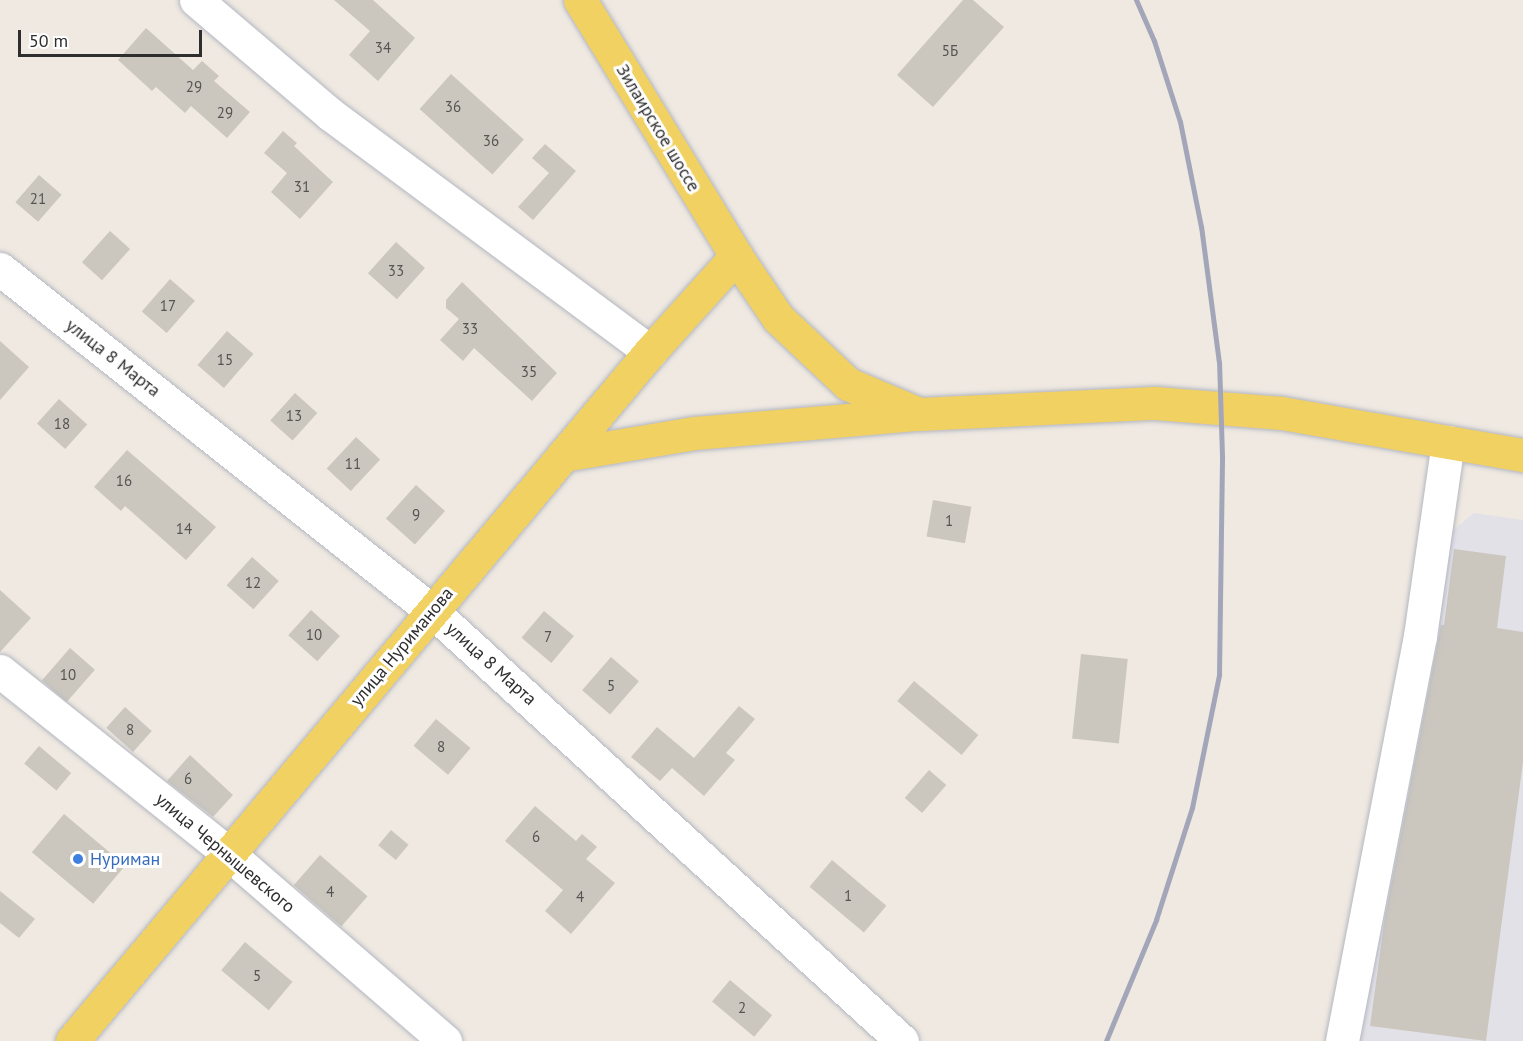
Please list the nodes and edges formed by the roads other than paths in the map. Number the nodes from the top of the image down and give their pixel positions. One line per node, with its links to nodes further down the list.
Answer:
1 (196, 0): 5 (street)
2 (580, 0): 3 (main road, Зилаирское шоссе)
3 (736, 256): 5 (main road, улица Нуриманова); 6 (main road, Зилаирское шоссе)
4 (0, 269): 10 (street, улица 8 Марта)
5 (650, 351): 8 (main road, улица Нуриманова)
6 (920, 414): 7 (main road); 8 (main road)
7 (1448, 442): 9 (main road); 16 (street)
8 (563, 455): 10 (main road, улица Нуриманова)
9 (1523, 455)
10 (432, 611): 12 (main road, улица Нуриманова); 15 (street, улица 8 Марта)
11 (0, 671): 12 (street, улица Чернышевского)
12 (229, 854): 13 (main road, улица Нуриманова); 14 (street, улица Чернышевского)
13 (72, 1041)
14 (445, 1041)
15 (902, 1041)
16 (1342, 1041)

